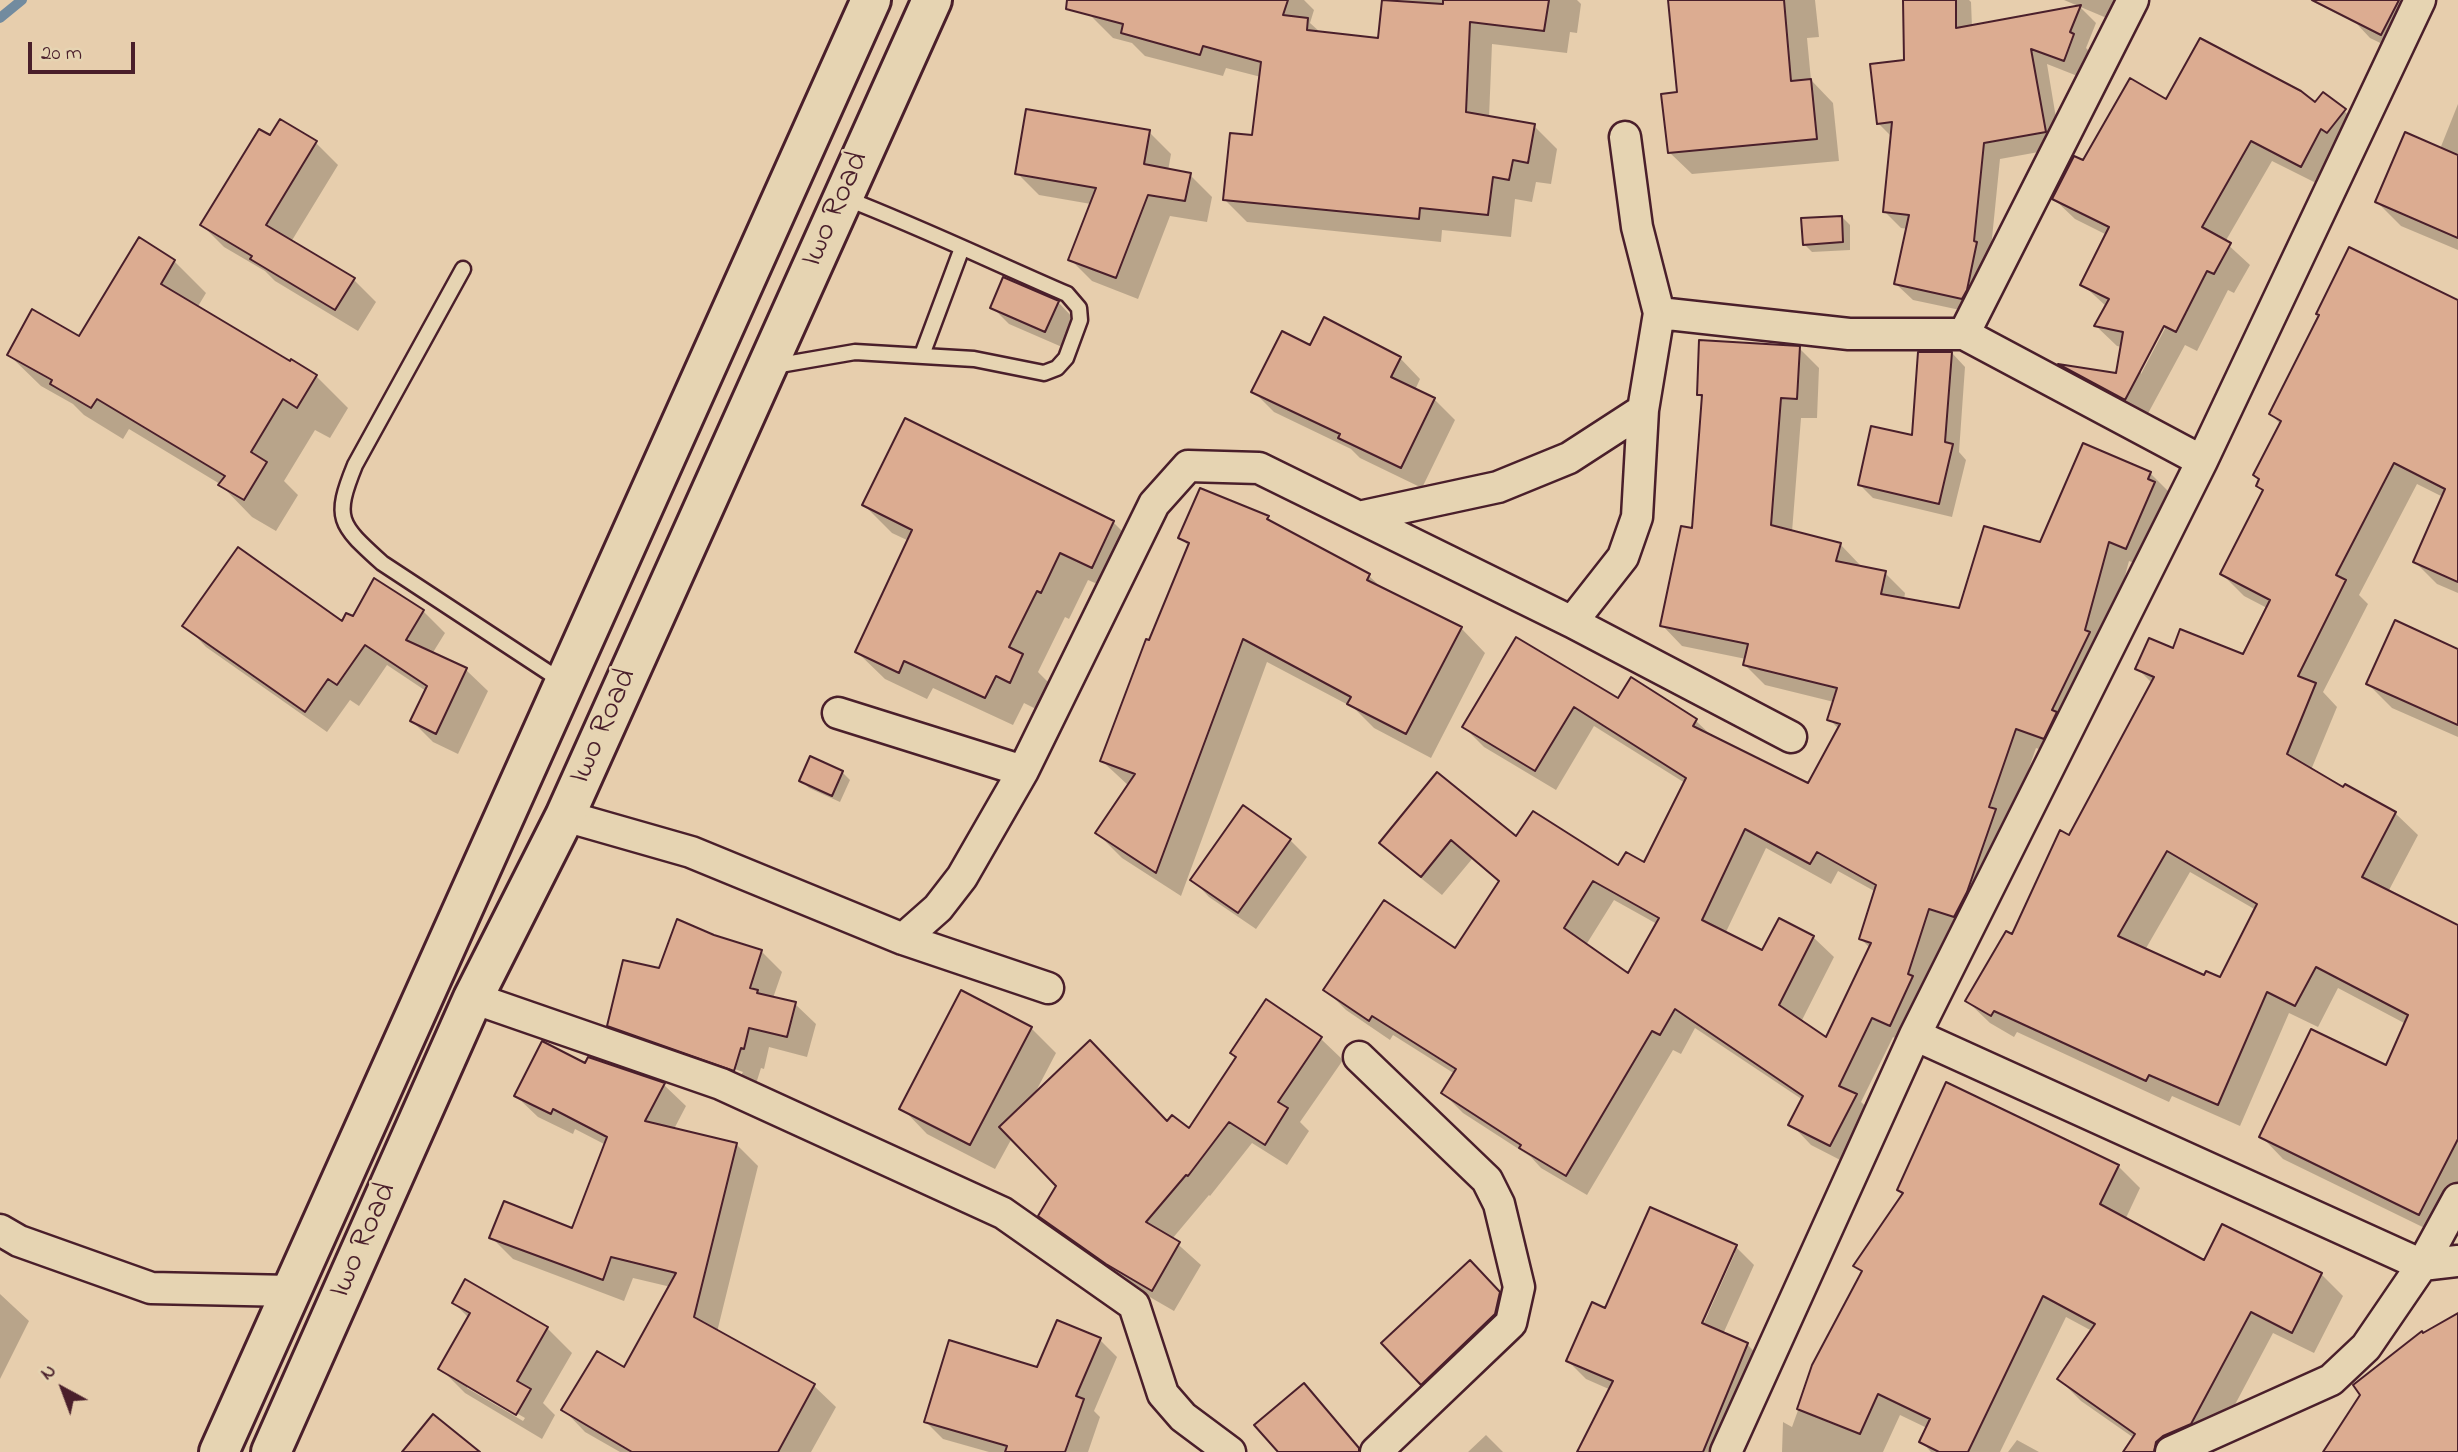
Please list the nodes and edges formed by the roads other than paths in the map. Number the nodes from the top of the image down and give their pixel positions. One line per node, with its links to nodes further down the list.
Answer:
1 (871, 0): 16 (main road, Iwo Road)
2 (932, 0): 6 (main road, Iwo Road)
3 (2133, 0): 10 (street)
4 (2420, 0): 14 (street)
5 (1625, 137): 9 (street)
6 (844, 197): 7 (lane); 12 (main road, Iwo Road)
7 (962, 248): 11 (lane); 11 (lane)
8 (463, 270): 19 (lane)
9 (1659, 313): 10 (street); 13 (street)
10 (1964, 334): 14 (street)
11 (922, 355): 12 (lane)
12 (767, 367): 17 (main road, Iwo Road)
13 (1643, 410): 15 (street); 18 (street)
14 (2202, 461): 27 (street)
15 (1359, 517): 18 (street); 22 (street)
16 (627, 542): 17 (main road); 19 (main road, Iwo Road)
17 (678, 564): 23 (main road, Iwo Road)
18 (1572, 622): 21 (street)
19 (565, 683): 33 (main road, Iwo Road)
20 (838, 713): 22 (street)
21 (1791, 737)
22 (1023, 771): 24 (street)
23 (565, 816): 24 (street); 26 (main road, Iwo Road)
24 (903, 939): 25 (street)
25 (1048, 988)
26 (473, 999): 35 (main road, Iwo Road); 36 (street)
27 (1915, 1035): 32 (street); 38 (street)
28 (1359, 1057): 37 (street)
29 (2458, 1199): 32 (street)
30 (0, 1230): 33 (street)
31 (2458, 1261): 32 (street)
32 (2421, 1265): 39 (street)
33 (291, 1291): 34 (main road, Iwo Road)
34 (219, 1452)
35 (271, 1452)
36 (1230, 1452)
37 (1376, 1452)
38 (1727, 1452)
39 (2171, 1452)

